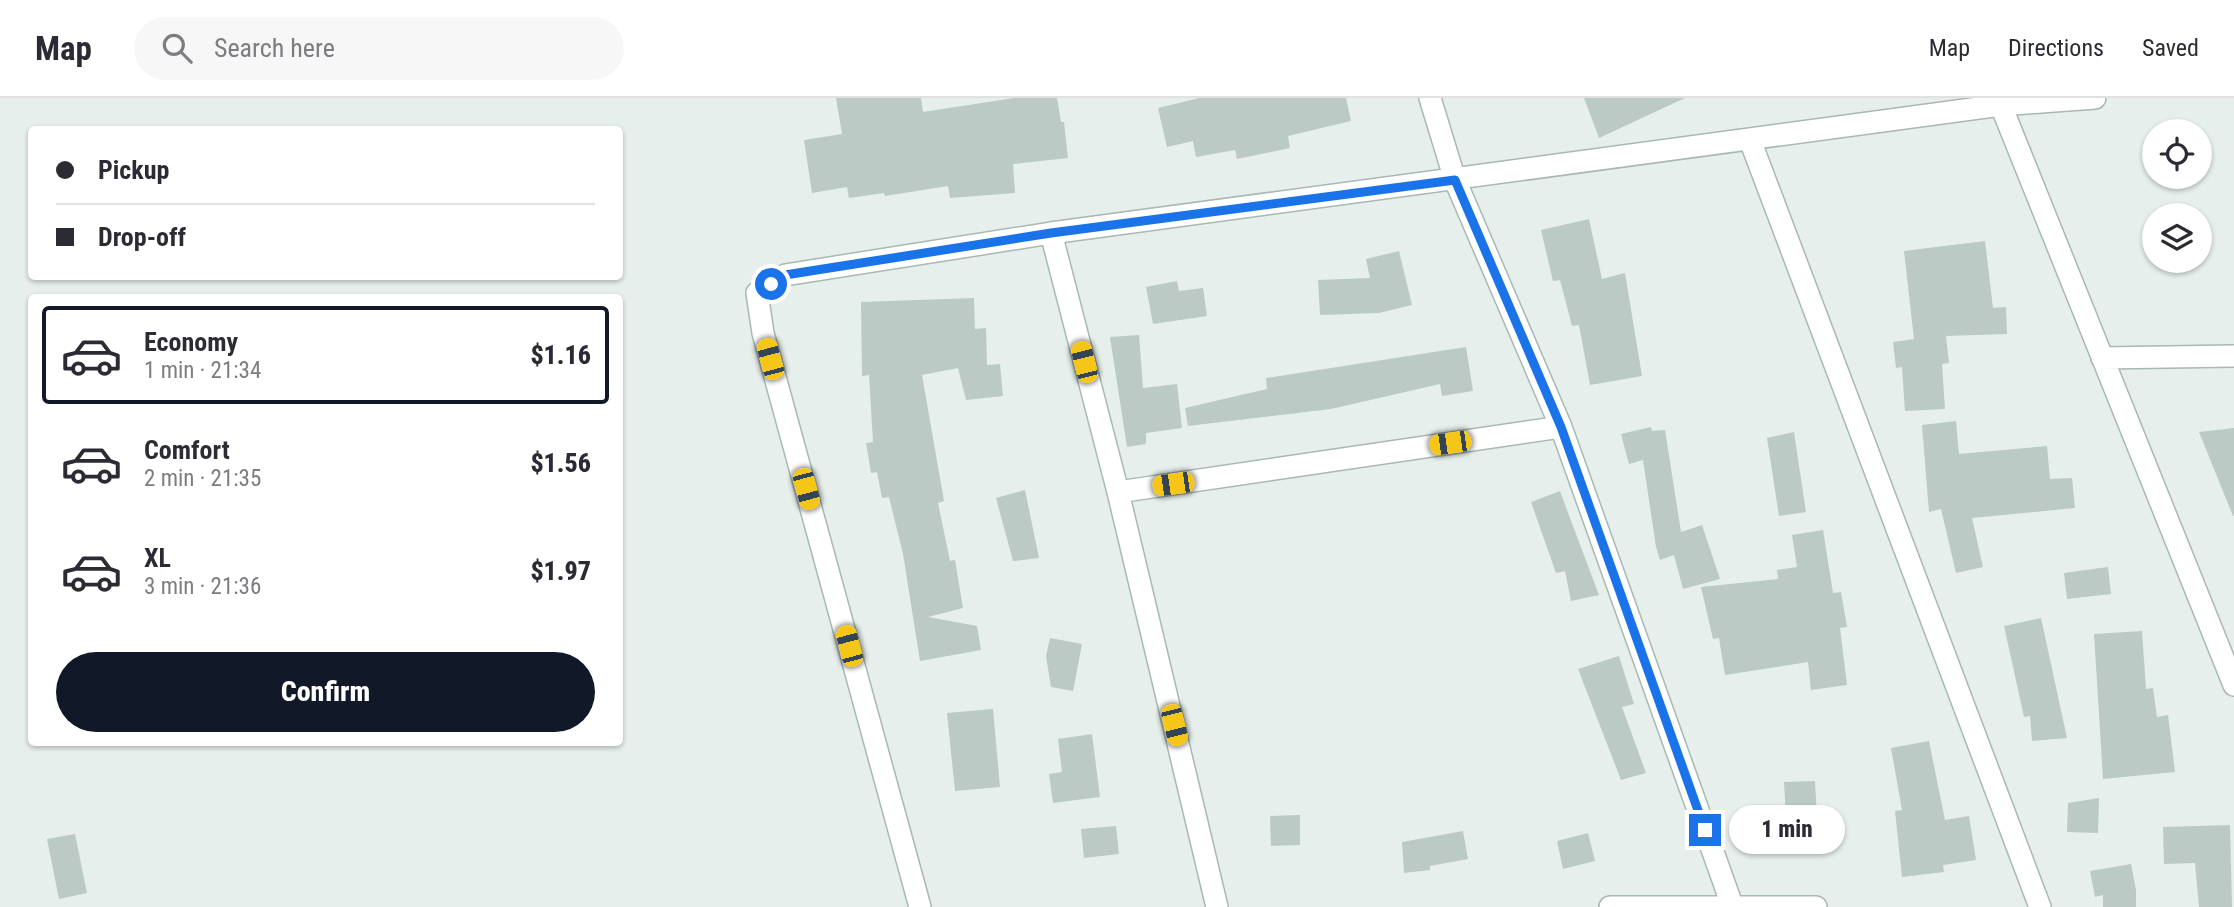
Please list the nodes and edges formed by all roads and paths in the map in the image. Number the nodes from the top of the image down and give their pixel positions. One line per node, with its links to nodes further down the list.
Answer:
1 (1430, 98): 5 (street)
2 (2095, 98): 3 (street)
3 (2000, 101): 4 (street); 8 (street)
4 (1750, 139): 5 (street); 17 (street)
5 (1455, 180): 6 (street); 9 (street)
6 (1051, 233): 10 (street); 13 (street)
7 (2234, 356): 8 (street)
8 (2102, 358): 11 (street)
9 (1561, 427): 10 (street); 12 (street)
10 (1118, 492): 14 (street)
11 (2234, 685)
12 (1732, 905): 15 (street); 16 (street)
13 (920, 907)
14 (1217, 907)
15 (1611, 907)
16 (1816, 907)
17 (2040, 907)

